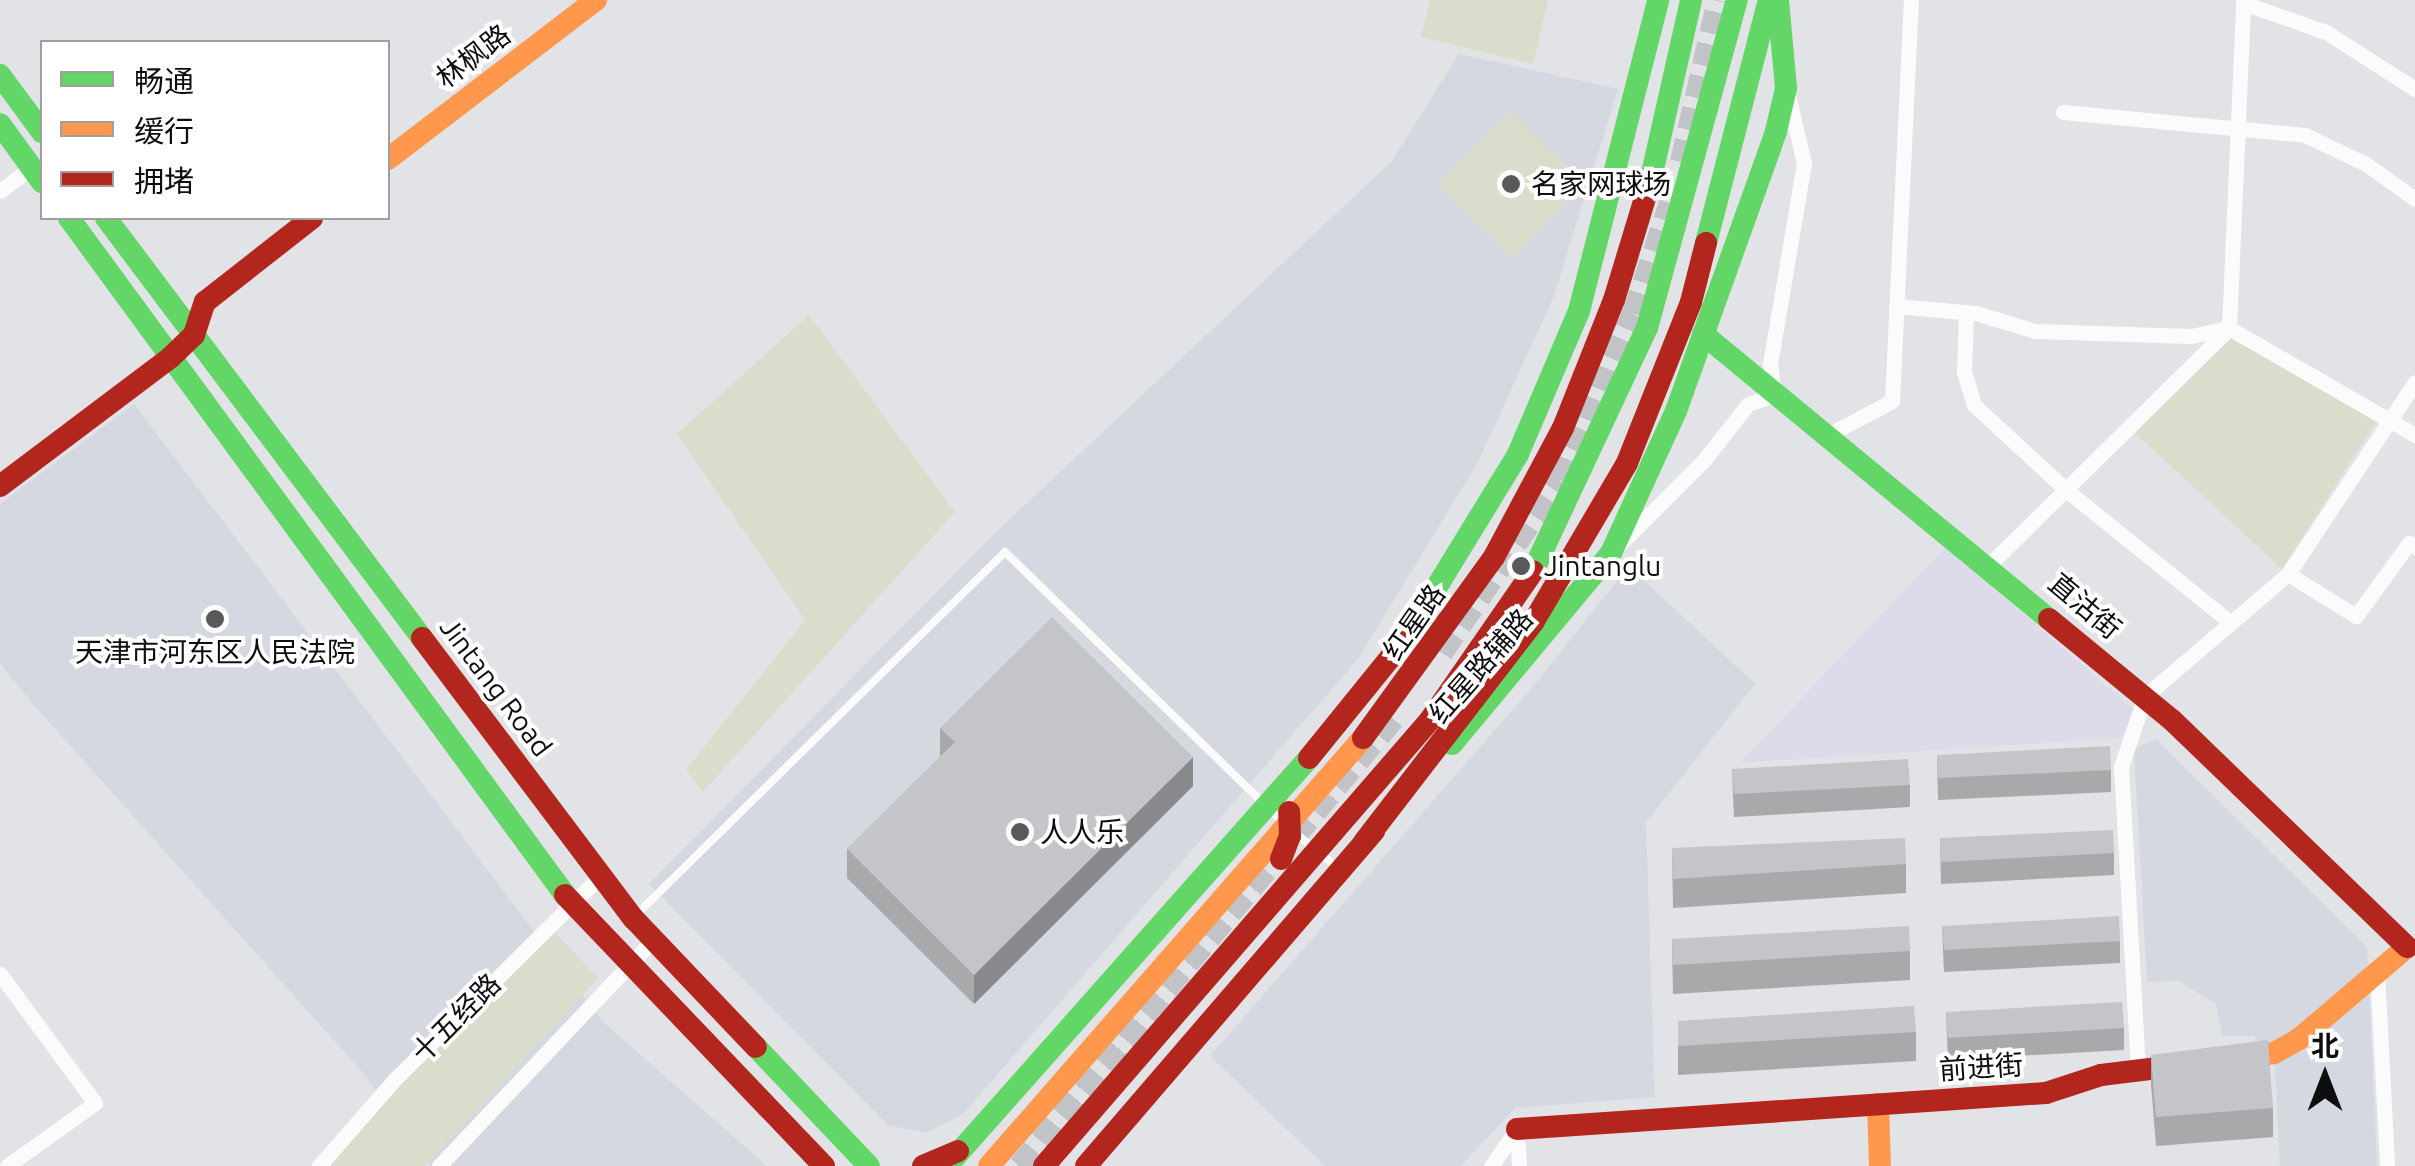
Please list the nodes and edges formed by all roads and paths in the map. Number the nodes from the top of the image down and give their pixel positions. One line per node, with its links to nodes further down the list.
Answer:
1 (596, 0): 16 (main road, 林枫路)
2 (1658, 0): 42 (main road)
3 (1692, 0): 68 (main road, 红星路)
4 (1737, 0): 69 (main road)
5 (1770, 0): 45 (main road)
6 (1778, 0): 10 (main road, 红星路辅路)
7 (1911, 0): 23 (street)
8 (2243, 2): 11 (street); 14 (street)
9 (0, 75): 15 (main road)
10 (1786, 88): 26 (main road, 红星路辅路); 30 (street)
11 (2415, 90)
12 (2064, 112): 14 (street)
13 (0, 124): 17 (main road)
14 (2238, 124): 19 (street); 25 (street)
15 (40, 129)
16 (390, 158)
17 (37, 174): 18 (street)
18 (0, 191)
19 (2415, 199)
20 (70, 220): 28 (main road)
21 (108, 220): 27 (main road, Jintang Road)
22 (309, 220): 27 (main road)
23 (1896, 306): 24 (street); 33 (street)
24 (1966, 312): 25 (street); 35 (street)
25 (2228, 328): 31 (street); 35 (street)
26 (1703, 334): 30 (main road, 直沽街); 37 (main road, 红星路辅路)
27 (194, 335): 28 (main road); 48 (main road, Jintang Road)
28 (171, 357): 34 (main road); 49 (main road)
29 (2415, 382): 31 (street)
30 (1774, 395): 33 (main road, 直沽街); 37 (street)
31 (2390, 420): 32 (street); 39 (street)
32 (2415, 435)
33 (1826, 436): 38 (main road, 直沽街)
34 (0, 486)
35 (2066, 490): 38 (street); 40 (street)
36 (2415, 547): 39 (street)
37 (1611, 553): 45 (main road, 红星路辅路)
38 (1990, 564): 41 (main road, 直沽街)
39 (2288, 574): 40 (street)
40 (2231, 623): 41 (street)
41 (2145, 696): 52 (main road, 直沽街); 57 (street)
42 (1302, 766): 43 (main road); 44 (main road)
43 (1266, 808): 44 (lane); 50 (lane); 60 (main road)
44 (1291, 829): 46 (main road); 47 (lane)
45 (1364, 842): 47 (main road, 红星路辅路)
46 (1281, 859)
47 (1340, 870): 70 (main road, 红星路辅路)
48 (600, 876): 49 (street, 十五经路); 50 (main road, Jintang Road)
49 (571, 903): 53 (main road); 63 (street, 十五经路)
50 (633, 918): 51 (main road, Jintang Road)
51 (654, 940): 53 (street); 61 (main road, Jintang Road)
52 (2411, 948): 54 (main road, 前进街)
53 (628, 967): 64 (street); 65 (main road)
54 (2377, 972): 57 (main road, 前进街); 74 (street)
55 (0, 974): 56 (street)
56 (7, 998): 62 (street)
57 (2138, 1070): 58 (main road, 前进街)
58 (1878, 1104): 59 (main road, 前进街); 73 (main road)
59 (1517, 1129): 71 (street); 72 (street)
60 (965, 1146): 66 (main road); 67 (main road)
61 (871, 1164)
62 (2, 1166)
63 (319, 1166)
64 (439, 1166)
65 (824, 1166)
66 (922, 1166)
67 (947, 1166)
68 (989, 1166)
69 (1044, 1166)
70 (1086, 1166)
71 (1491, 1166)
72 (1519, 1166)
73 (1880, 1166)
74 (2387, 1166)

